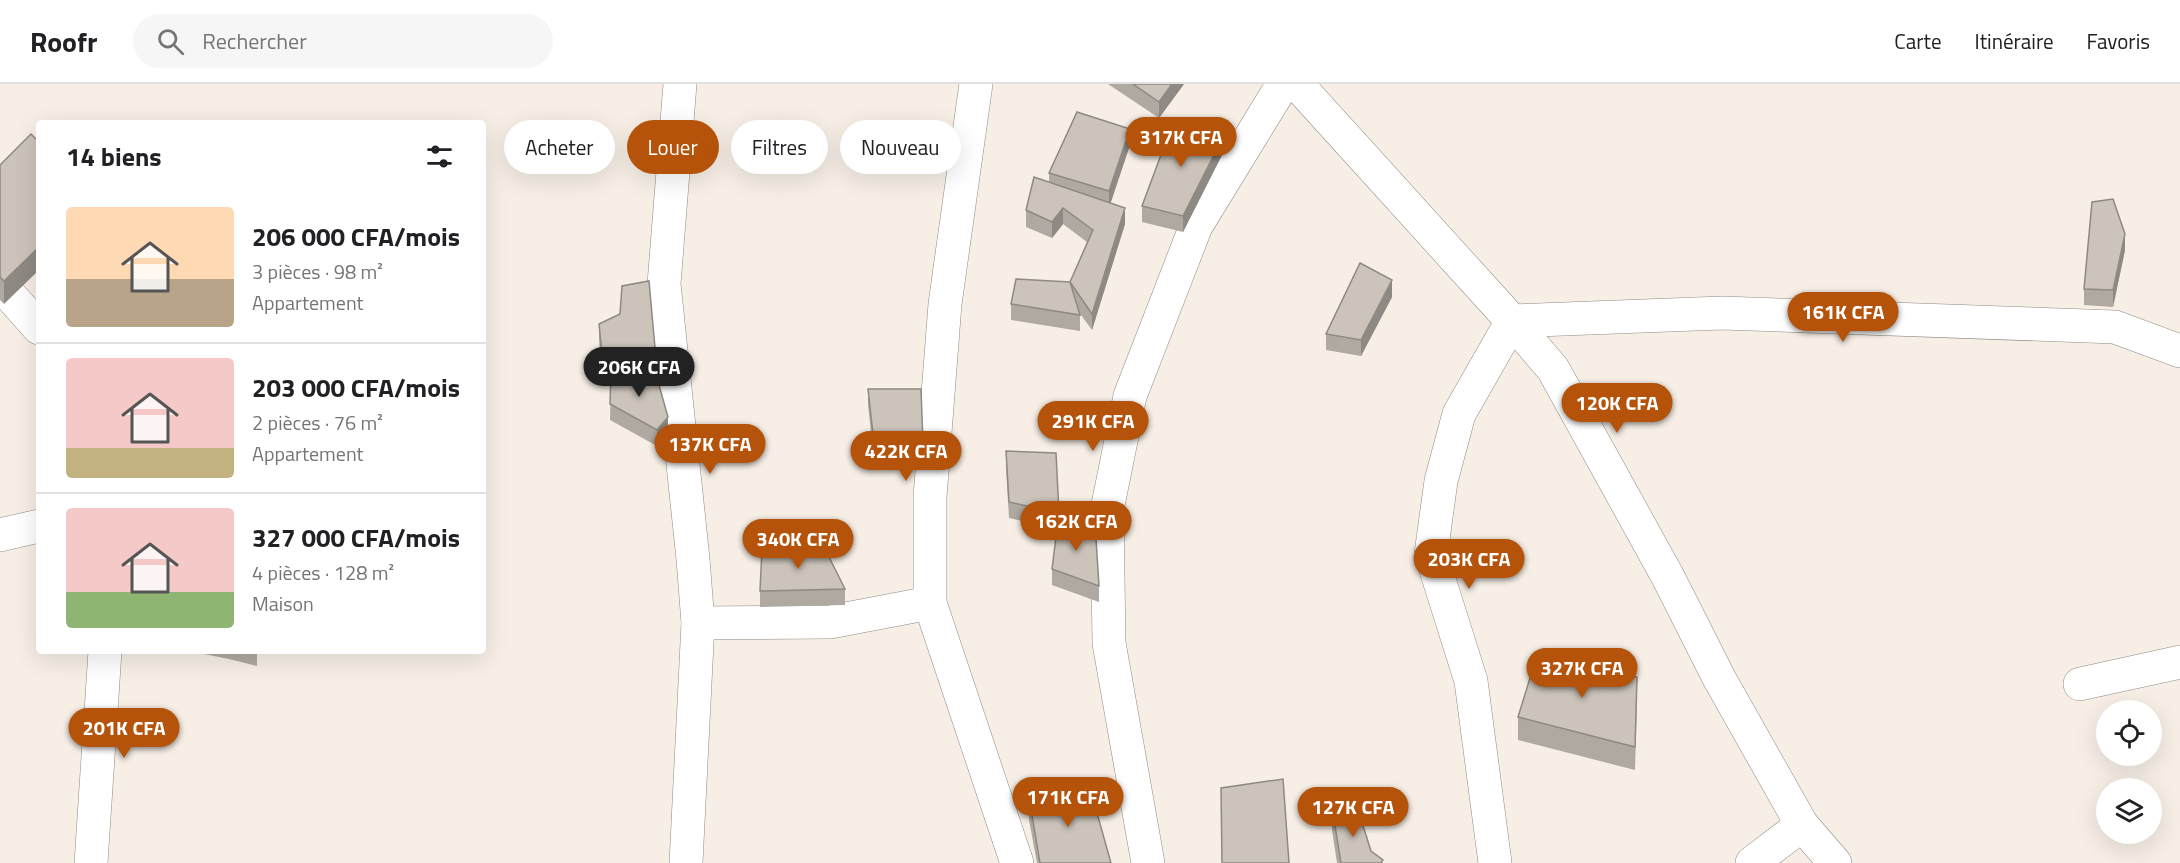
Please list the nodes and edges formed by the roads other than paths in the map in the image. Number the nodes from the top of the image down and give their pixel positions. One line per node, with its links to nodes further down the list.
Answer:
1 (680, 84): 12 (street)
2 (976, 84): 11 (street)
3 (1283, 84): 20 (street)
4 (1297, 84): 6 (street)
5 (0, 284): 7 (street)
6 (1512, 321): 8 (street); 16 (street); 21 (street)
7 (36, 325)
8 (2179, 348)
9 (36, 527): 10 (street)
10 (0, 535)
11 (930, 603): 12 (street); 19 (street)
12 (698, 623): 18 (street)
13 (105, 654): 17 (street)
14 (2180, 662): 15 (street)
15 (2080, 684)
16 (1802, 825): 22 (street); 23 (street)
17 (91, 863)
18 (686, 863)
19 (1017, 863)
20 (1148, 863)
21 (1495, 863)
22 (1752, 863)
23 (1835, 863)

